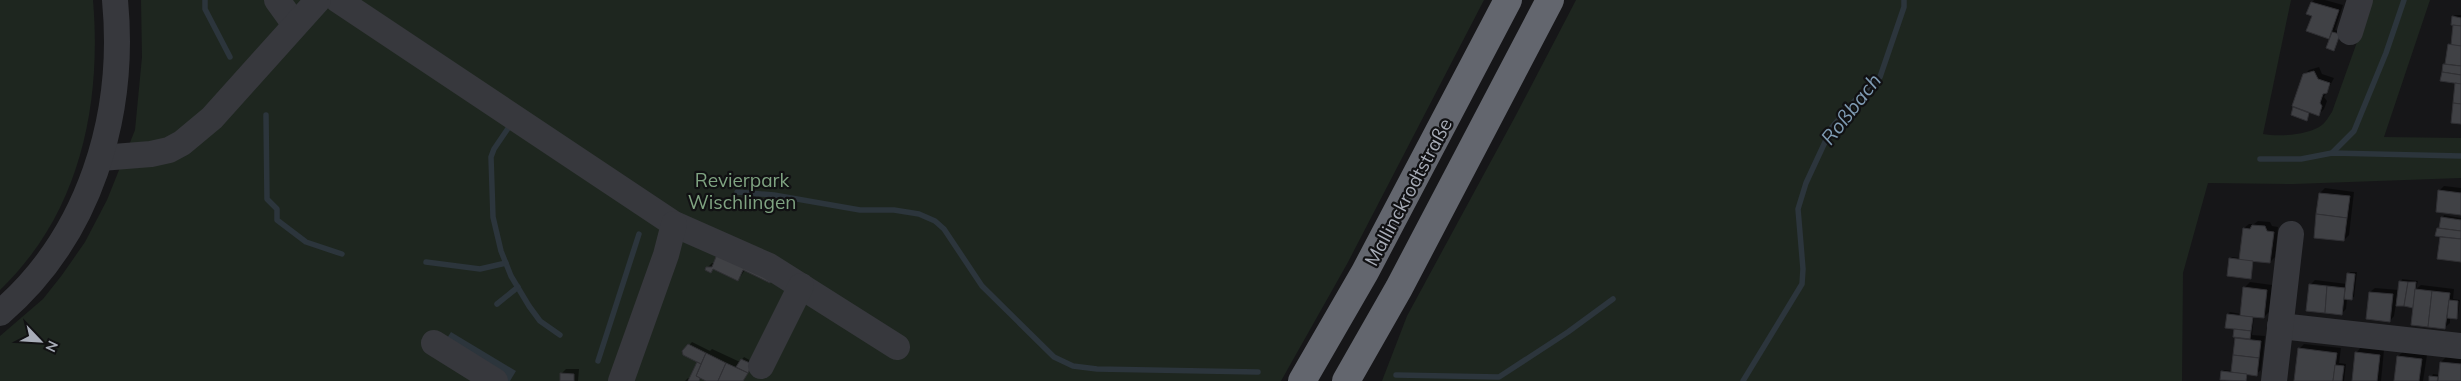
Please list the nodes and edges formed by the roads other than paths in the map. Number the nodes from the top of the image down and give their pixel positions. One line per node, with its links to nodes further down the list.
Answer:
1 (115, 0): 10 (street)
2 (277, 0): 8 (street)
3 (318, 0): 8 (street)
4 (338, 0): 11 (street)
5 (1508, 0): 22 (highway, Mallinckrodtstraße)
6 (1550, 0): 23 (highway, Mallinckrodtstraße)
7 (2360, 0): 9 (street)
8 (295, 25): 10 (street)
9 (2350, 32)
10 (101, 158): 14 (street)
11 (674, 224): 13 (street); 21 (street)
12 (2292, 234): 15 (street)
13 (801, 286): 18 (street); 19 (street)
14 (0, 314)
15 (2280, 326): 17 (street); 24 (street)
16 (434, 343): 20 (street)
17 (2461, 346)
18 (897, 347)
19 (761, 366)
20 (495, 381)
21 (621, 381)
22 (1302, 381)
23 (1346, 381)
24 (2274, 381)

